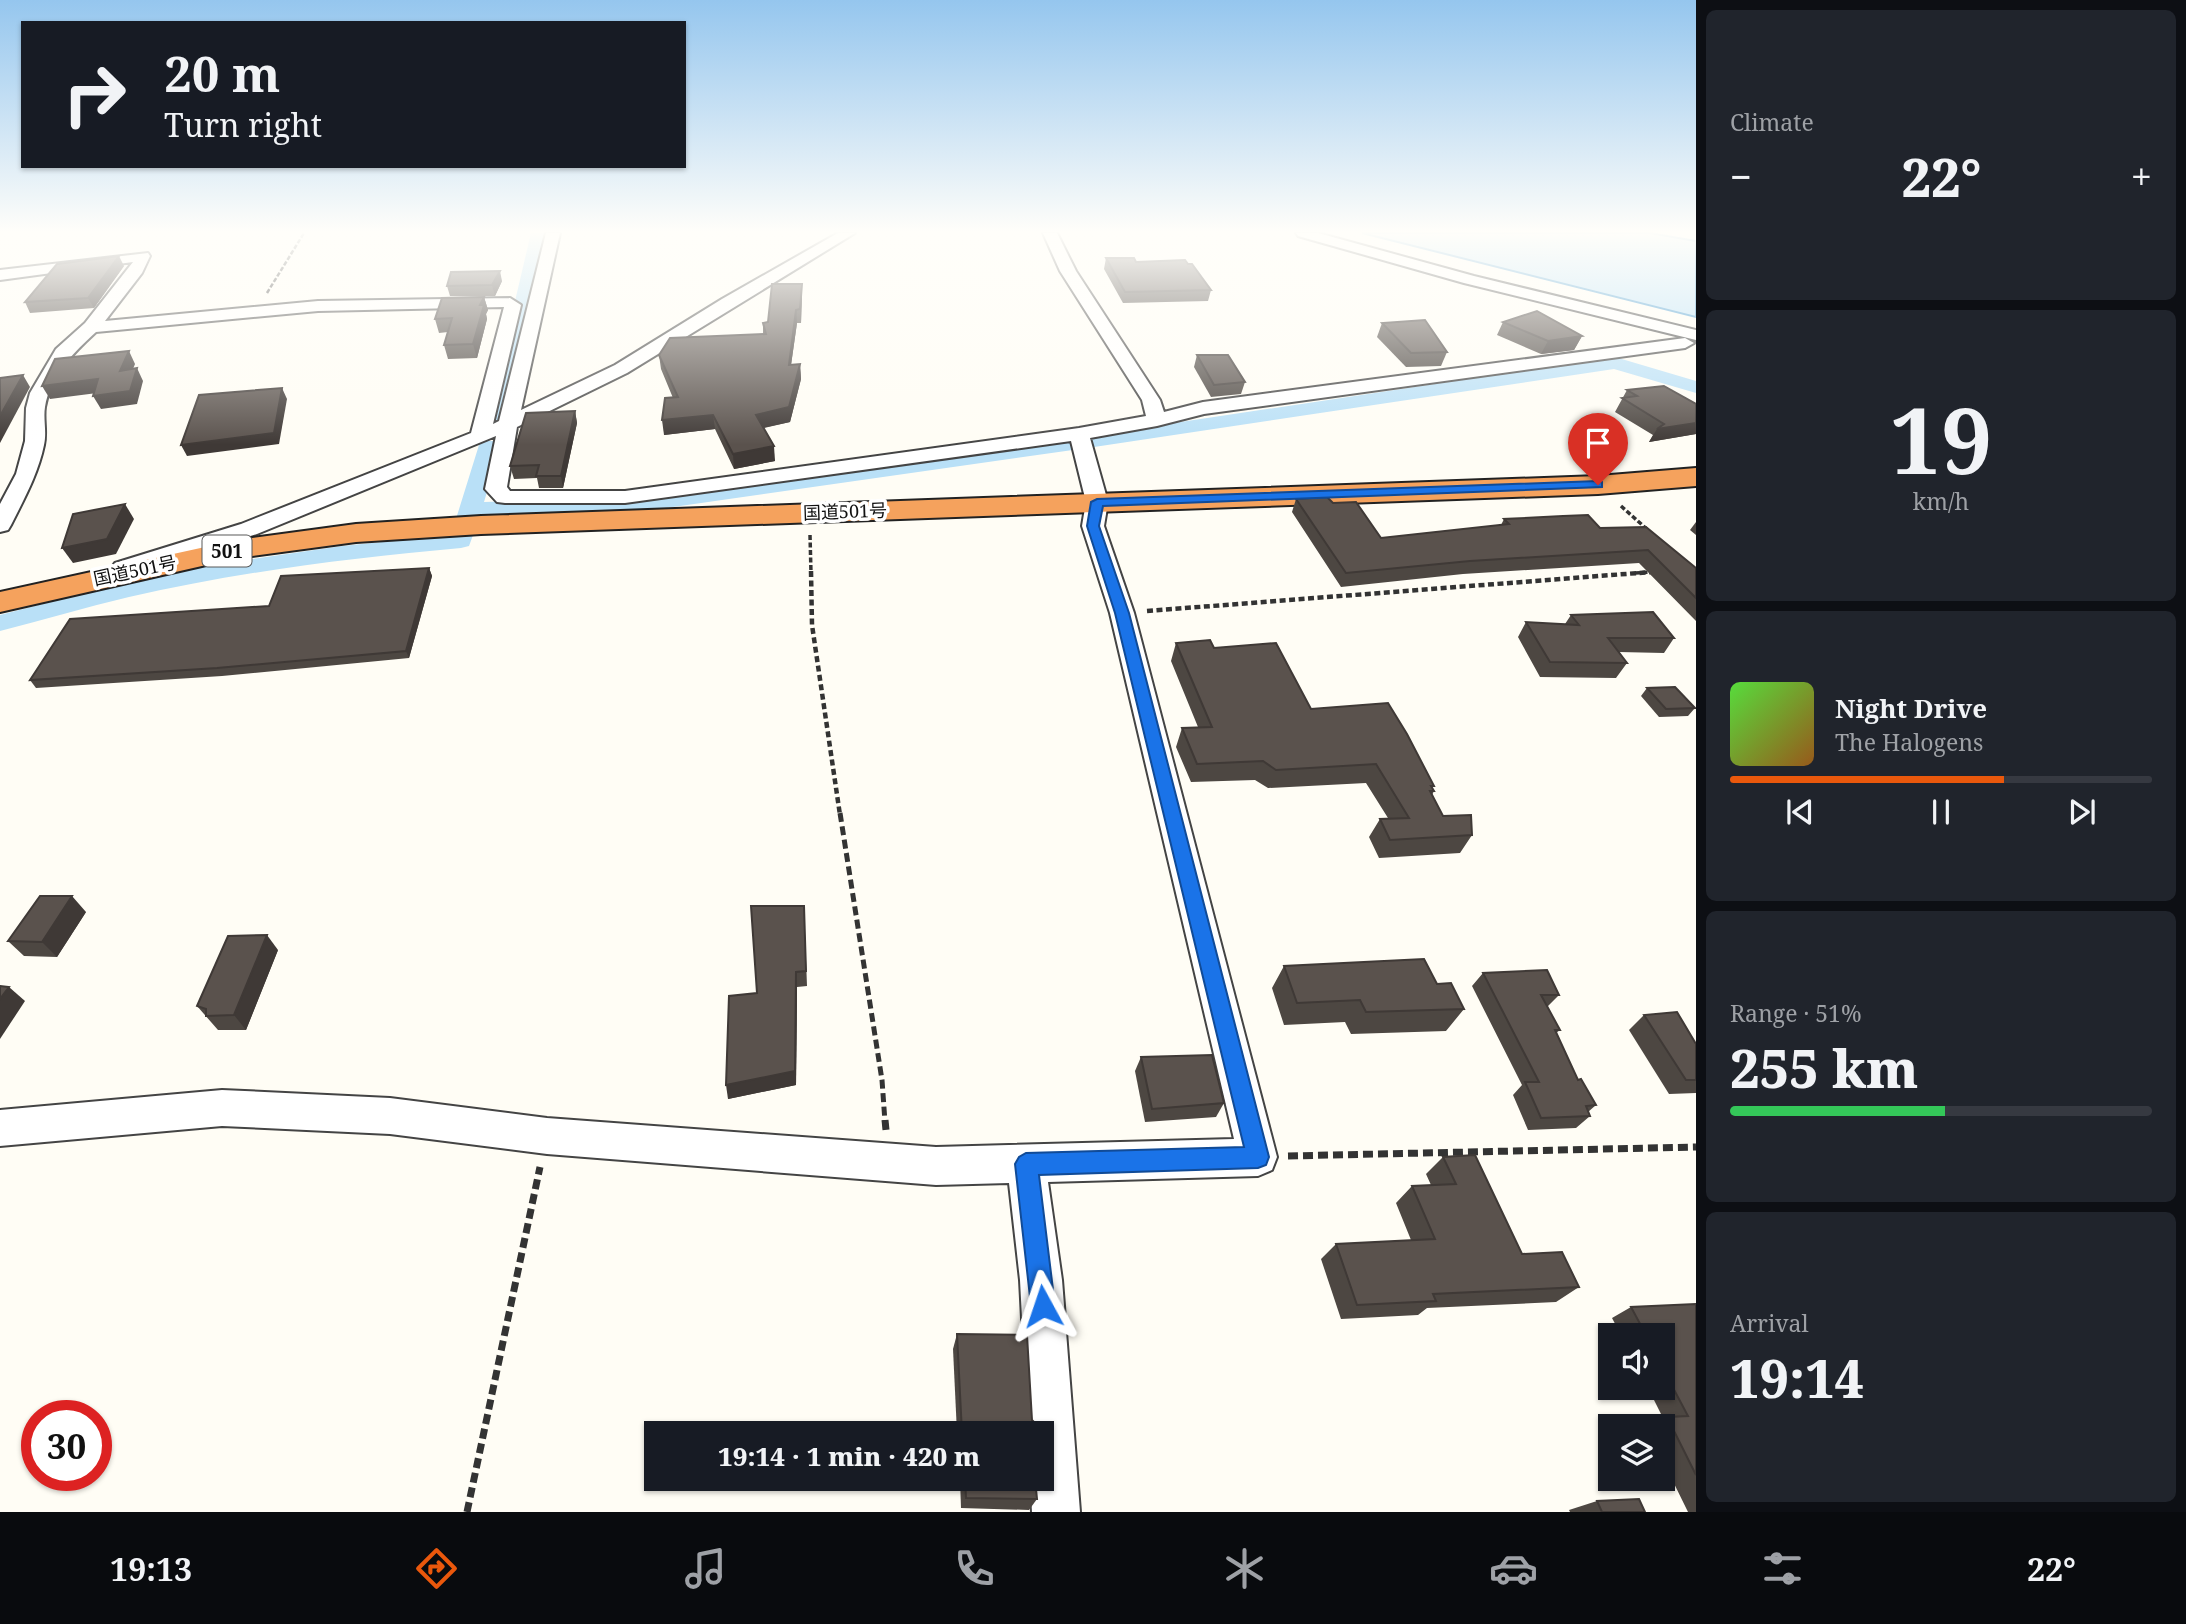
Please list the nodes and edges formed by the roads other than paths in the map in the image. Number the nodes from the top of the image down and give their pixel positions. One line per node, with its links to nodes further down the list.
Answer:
1 (110, 304): 8 (street)
2 (371, 304): 8 (street)
3 (509, 304): 12 (street)
4 (536, 304): 11 (street)
5 (730, 304): 11 (street)
6 (1089, 304): 10 (street)
7 (1564, 304): 9 (street)
8 (91, 327): 16 (street)
9 (1692, 342): 10 (street)
10 (1157, 420): 13 (street)
11 (508, 424): 12 (street); 13 (street)
12 (480, 435): 17 (street)
13 (1081, 440): 15 (street)
14 (1692, 477): 15 (highway, 国道501号 / 501)
15 (1097, 502): 17 (highway, 国道501号 / 501); 20 (street)
16 (0, 525)
17 (71, 585): 18 (highway, 国道501号 / 501)
18 (0, 602)
19 (0, 1128): 20 (street)
20 (1026, 1164): 21 (street)
21 (1056, 1512)

